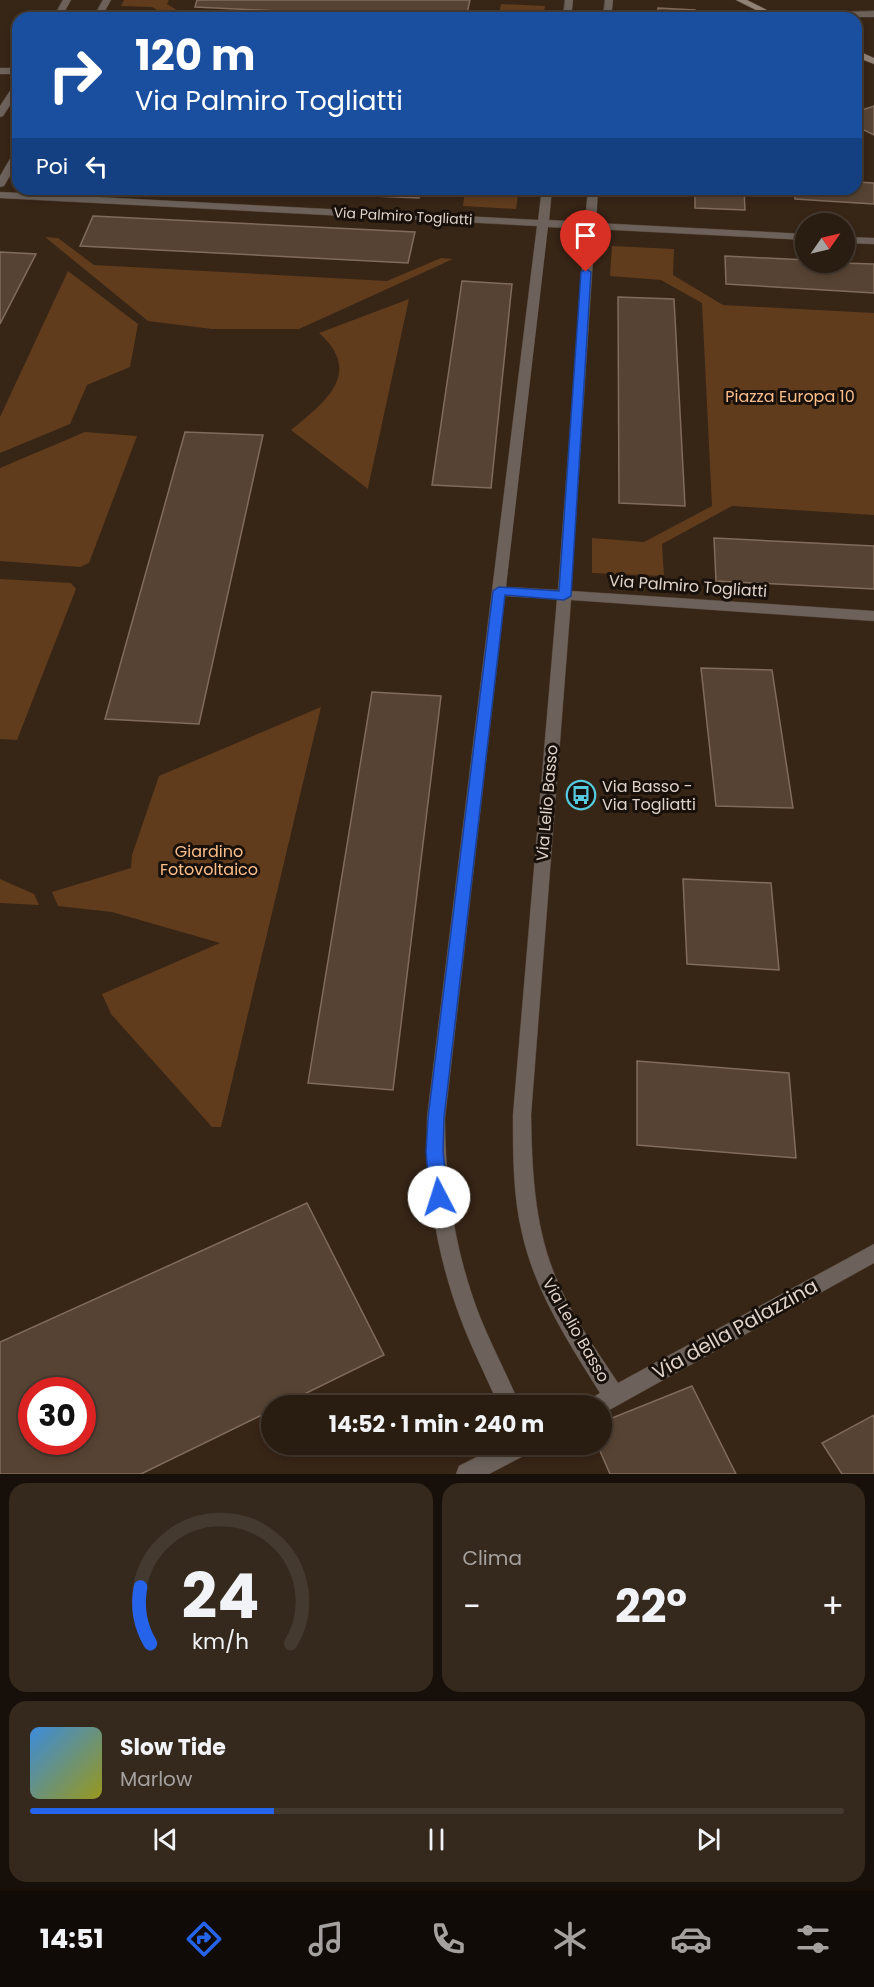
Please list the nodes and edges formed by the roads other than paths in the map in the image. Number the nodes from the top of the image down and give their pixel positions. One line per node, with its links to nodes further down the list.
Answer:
1 (740, 0): 2 (main road)
2 (767, 12)
3 (12, 95): 4 (street)
4 (0, 114)
5 (12, 164): 6 (street)
6 (0, 184)
7 (0, 195): 10 (street, Via Palmiro Togliatti)
8 (546, 195): 10 (street)
9 (592, 195): 11 (street, Via Lelio Basso)
10 (543, 223): 11 (street, Via Palmiro Togliatti); 15 (street)
11 (589, 226): 12 (street, Via Palmiro Togliatti); 16 (street, Via Lelio Basso)
12 (795, 236)
13 (855, 240): 14 (street)
14 (874, 241)
15 (499, 591): 16 (street, Via Palmiro Togliatti); 19 (street)
16 (564, 596): 17 (street, Via Palmiro Togliatti); 20 (street, Via Lelio Basso)
17 (874, 616)
18 (874, 1253): 21 (street, Via della Palazzina)
19 (505, 1395)
20 (602, 1395)
21 (612, 1397)
22 (504, 1455): 23 (street)
23 (467, 1474)

